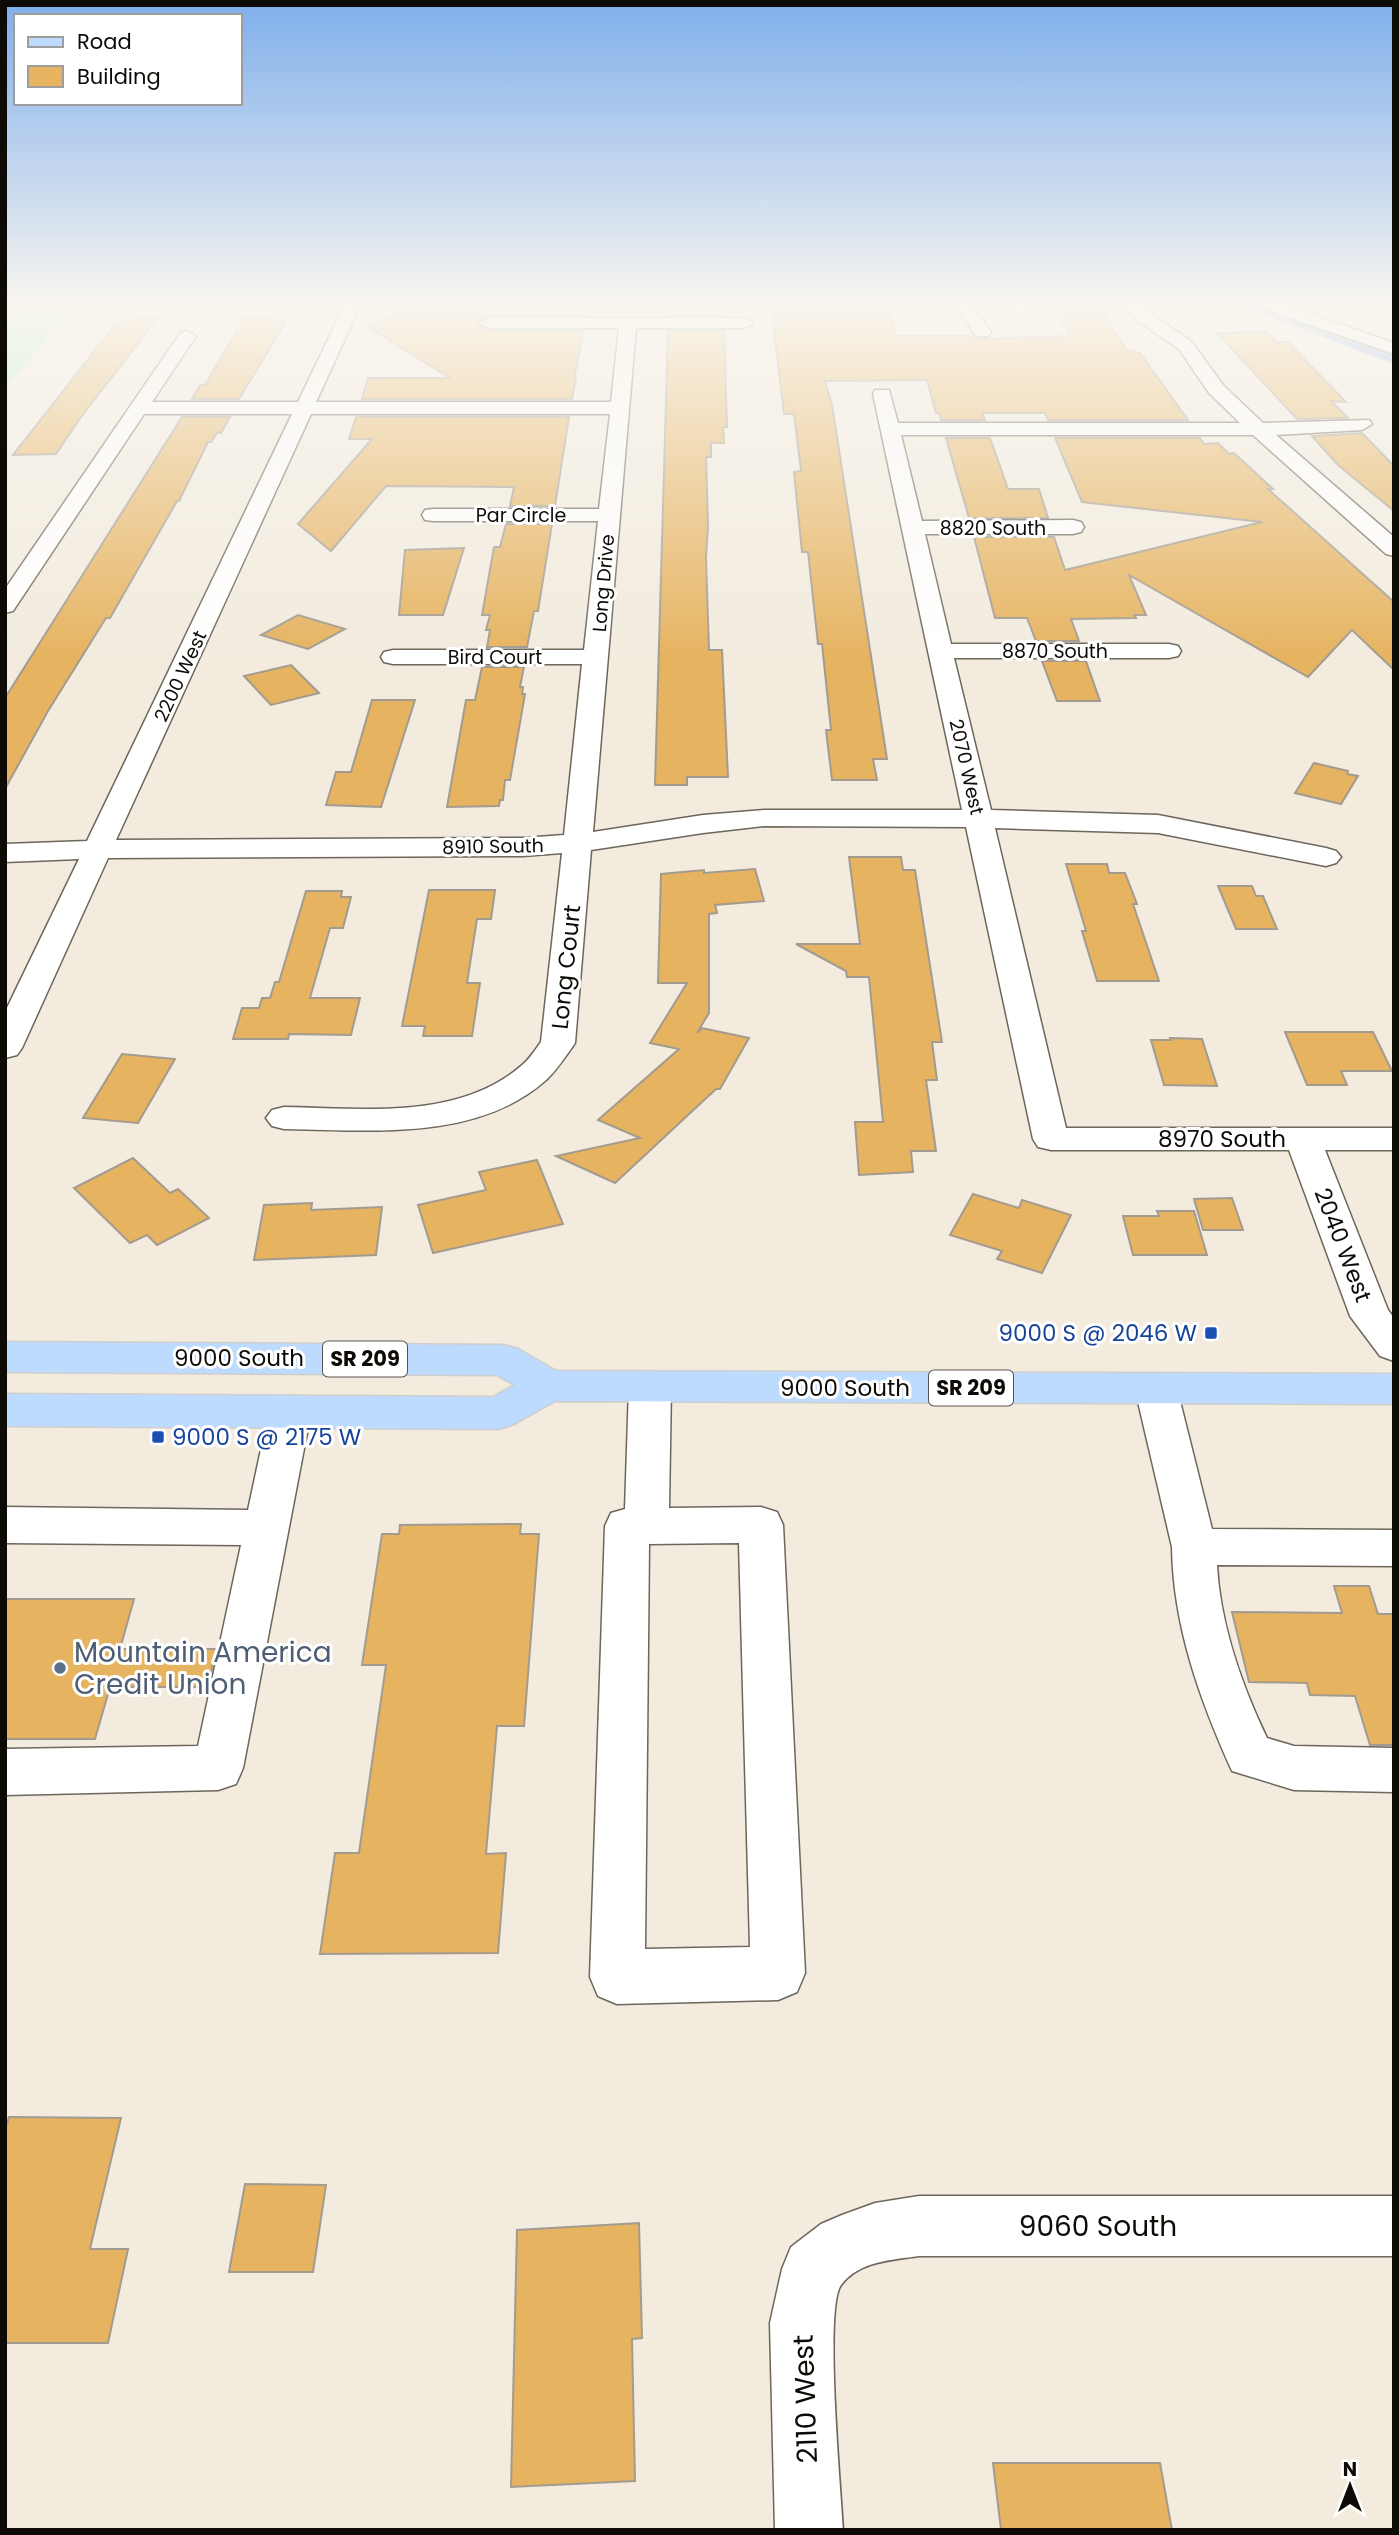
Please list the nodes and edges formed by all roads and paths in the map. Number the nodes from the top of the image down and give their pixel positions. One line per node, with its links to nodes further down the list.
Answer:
1 (129, 422): 14 (street)
2 (299, 422): 21 (street, 2200 West)
3 (619, 422): 10 (street, Long Drive)
4 (888, 422): 7 (street, 2070 West)
5 (1252, 422): 8 (street)
6 (1362, 424): 8 (street)
7 (890, 429): 8 (street); 12 (street, 2070 West)
8 (1259, 429): 13 (street)
9 (433, 515): 10 (street, Par Circle)
10 (610, 515): 18 (street, Long Drive)
11 (1073, 527): 12 (street, 8820 South)
12 (912, 528): 15 (street, 2070 West)
13 (1391, 544)
14 (5, 606)
15 (940, 651): 16 (street, 8870 South); 19 (street, 2070 West)
16 (1169, 651)
17 (393, 657): 18 (street, Bird Court)
18 (596, 657): 20 (street, Long Drive)
19 (979, 820): 20 (street, 8910 South); 23 (street, 8910 South); 26 (street, 2070 West)
20 (579, 843): 21 (street, 8910 South); 25 (street, Long Court)
21 (98, 852): 22 (street, 8910 South); 24 (street, 2200 West)
22 (5, 853)
23 (1326, 857)
24 (5, 1048)
25 (284, 1118)
26 (1051, 1139): 27 (street, 8970 South)
27 (1303, 1139): 28 (street, 8970 South); 29 (street, 2040 West)
28 (1394, 1139)
29 (1394, 1346)
30 (5, 1357): 31 (main road, 9000 South / SR 209)
31 (549, 1386): 32 (main road, 9000 South / SR 209); 36 (main road, 9000 South / SR 209)
32 (650, 1387): 33 (main road, 9000 South / SR 209); 38 (street)
33 (1156, 1389): 34 (main road, 9000 South / SR 209); 40 (street)
34 (1394, 1389)
35 (5, 1410): 36 (main road, 9000 South / SR 209)
36 (290, 1412): 39 (street)
37 (5, 1525): 39 (street)
38 (647, 1526): 38 (street)
39 (267, 1528): 43 (street)
40 (1194, 1547): 41 (street); 42 (street)
41 (1394, 1548)
42 (1394, 1770)
43 (5, 1772)
44 (1394, 2226): 45 (street, 9060 South)
45 (813, 2269): 46 (street, 2110 West)
46 (810, 2530)

